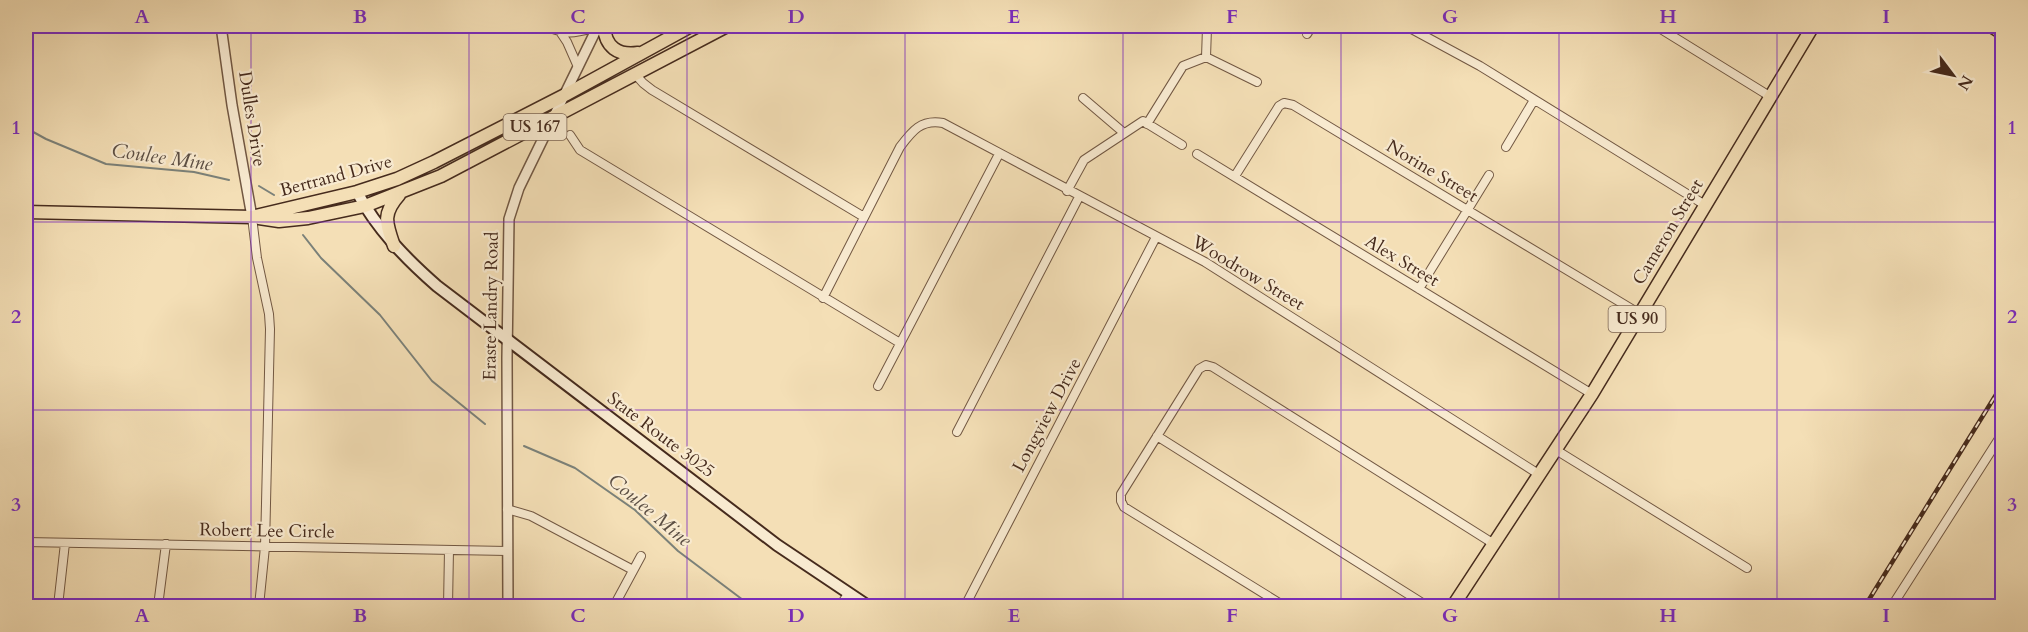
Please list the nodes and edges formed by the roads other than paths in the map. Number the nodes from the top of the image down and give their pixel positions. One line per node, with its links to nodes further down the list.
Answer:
1 (221, 26): 44 (street, Dulles Drive)
2 (546, 26): 14 (street)
3 (599, 26): 14 (street); 17 (main road); 19 (street, Eraste Landry Road)
4 (691, 26): 17 (main road, Bertrand Drive / US 167)
5 (728, 26): 20 (main road, Bertrand Drive / US 167)
6 (984, 26): 7 (street)
7 (1016, 26)
8 (1312, 26): 16 (street)
9 (1406, 26): 25 (street)
10 (1656, 26): 23 (street)
11 (1813, 26): 23 (main road, Cameron Street / US 90)
12 (1991, 26): 15 (main road)
13 (1207, 28): 18 (street)
14 (561, 33): 19 (street)
15 (2002, 33)
16 (1307, 34)
17 (642, 52): 22 (main road, Bertrand Drive / US 167)
18 (1206, 57): 21 (street); 27 (street)
19 (578, 68): 22 (street, Eraste Landry Road)
20 (635, 74): 26 (main road, Bertrand Drive / US 167); 45 (street)
21 (1257, 82)
22 (565, 95): 26 (street, Eraste Landry Road); 37 (main road, Bertrand Drive / US 167)
23 (1771, 97): 40 (main road, Cameron Street / US 90)
24 (1083, 98): 28 (street)
25 (1534, 100): 31 (street); 40 (street)
26 (554, 117): 38 (main road, Bertrand Drive / US 167); 51 (street, Eraste Landry Road)
27 (1148, 124): 28 (street); 30 (street)
28 (1124, 133): 36 (street)
29 (570, 135): 49 (street)
30 (1182, 145)
31 (1506, 147)
32 (999, 154): 36 (street, Woodrow Street); 45 (street, Woodrow Street); 52 (street)
33 (1197, 154): 35 (street, Alex Street)
34 (1489, 175): 42 (street)
35 (1235, 176): 42 (street, Norine Street); 48 (street, Alex Street)
36 (1067, 191): 39 (street, Woodrow Street)
37 (357, 192): 41 (main road, State Route 3025); 44 (main road, Bertrand Drive / US 167)
38 (401, 193): 41 (main road, Bertrand Drive / US 167); 47 (main road)
39 (1079, 197): 46 (street, Woodrow Street); 55 (street)
40 (1705, 205): 50 (main road, Cameron Street / US 90)
41 (365, 206): 44 (main road, Bertrand Drive / US 167); 47 (main road, State Route 3025)
42 (1468, 210): 48 (street); 50 (street, Norine Street)
43 (26, 212): 44 (main road, Bertrand Drive / US 167)
44 (252, 217): 65 (street)
45 (864, 217): 49 (street)
46 (1156, 237): 59 (street, Woodrow Street); 80 (street, Longview Drive)
47 (394, 246): 51 (main road, State Route 3025)
48 (1419, 289): 54 (street, Alex Street)
49 (823, 298): 52 (street)
50 (1640, 314): 54 (main road, Cameron Street / US 90)
51 (507, 339): 60 (street, Eraste Landry Road); 71 (main road, State Route 3025)
52 (900, 343): 53 (street)
53 (878, 386)
54 (1592, 393): 58 (main road, Cameron Street / US 90)
55 (957, 432)
56 (2002, 434): 84 (street)
57 (1157, 436): 64 (street); 81 (street); 82 (street)
58 (1556, 450): 59 (main road, Cameron Street / US 90); 69 (street)
59 (1540, 475): 64 (main road, Cameron Street / US 90)
60 (507, 509): 67 (street, Eraste Landry Road); 70 (street)
61 (26, 542): 62 (street, Robert Lee Circle)
62 (64, 543): 63 (street, Robert Lee Circle); 72 (street)
63 (166, 544): 65 (street, Robert Lee Circle); 73 (street)
64 (1494, 544): 83 (main road, Cameron Street / US 90)
65 (265, 547): 66 (street, Robert Lee Circle); 74 (street)
66 (449, 550): 67 (street, Robert Lee Circle); 75 (street)
67 (507, 551): 76 (street, Eraste Landry Road)
68 (641, 556): 70 (street)
69 (1747, 568)
70 (633, 570): 77 (street)
71 (848, 594): 78 (street); 79 (main road, State Route 3025)
72 (58, 606)
73 (158, 606)
74 (259, 606)
75 (448, 606)
76 (508, 606)
77 (614, 606)
78 (840, 606)
79 (868, 606)
80 (964, 606)
81 (1284, 606)
82 (1427, 606)
83 (1453, 606)
84 (1892, 606)

